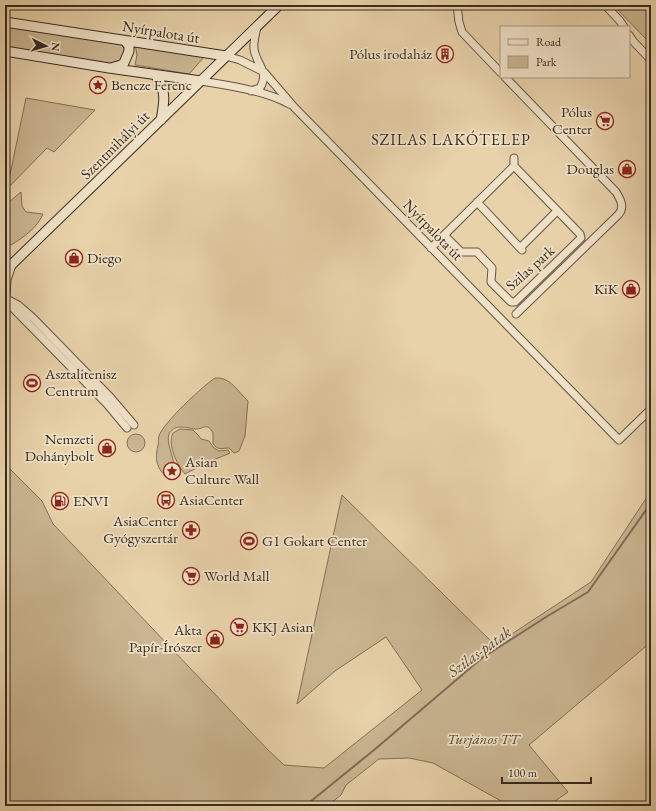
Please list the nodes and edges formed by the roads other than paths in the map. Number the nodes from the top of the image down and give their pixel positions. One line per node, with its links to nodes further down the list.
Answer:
1 (279, 5): 5 (main road, Szentmihályi út)
2 (457, 5): 15 (street)
3 (605, 5): 6 (street)
4 (5, 22): 8 (main road, Nyírpalota út)
5 (257, 26): 10 (main road, Szentmihályi út); 14 (street)
6 (623, 26)
7 (630, 37): 11 (street)
8 (125, 41): 10 (main road, Nyírpalota út); 12 (main road)
9 (5, 51): 12 (main road, Nyírpalota út)
10 (226, 56): 13 (main road, Szentmihályi út); 14 (street, Nyírpalota út)
11 (651, 60)
12 (109, 68): 16 (main road, Nyírpalota út)
13 (214, 69): 18 (main road, Szentmihályi út); 19 (street)
14 (264, 72): 20 (street); 21 (street, Nyírpalota út)
15 (500, 72)
16 (156, 76): 18 (main road, Nyírpalota út); 22 (main road)
17 (506, 78): 32 (street)
18 (201, 81): 19 (street, Nyírpalota út); 22 (main road, Szentmihályi út)
19 (217, 84): 20 (street, Nyírpalota út)
20 (251, 91): 21 (street, Nyírpalota út)
21 (294, 107): 28 (street, Nyírpalota út)
22 (160, 120): 29 (main road, Szentmihályi út)
23 (514, 158): 24 (street)
24 (514, 166): 25 (street); 26 (street, Szilas park)
25 (477, 202): 26 (street, Szilas park); 27 (street)
26 (557, 210): 27 (street, Szilas park)
27 (444, 235): 28 (street)
28 (431, 248): 33 (street, Nyírpalota út)
29 (13, 264): 30 (main road, Szentmihályi út); 31 (street)
30 (5, 271)
31 (7, 302): 34 (street); 35 (street)
32 (516, 314)
33 (651, 408)
34 (134, 425)
35 (127, 428)

